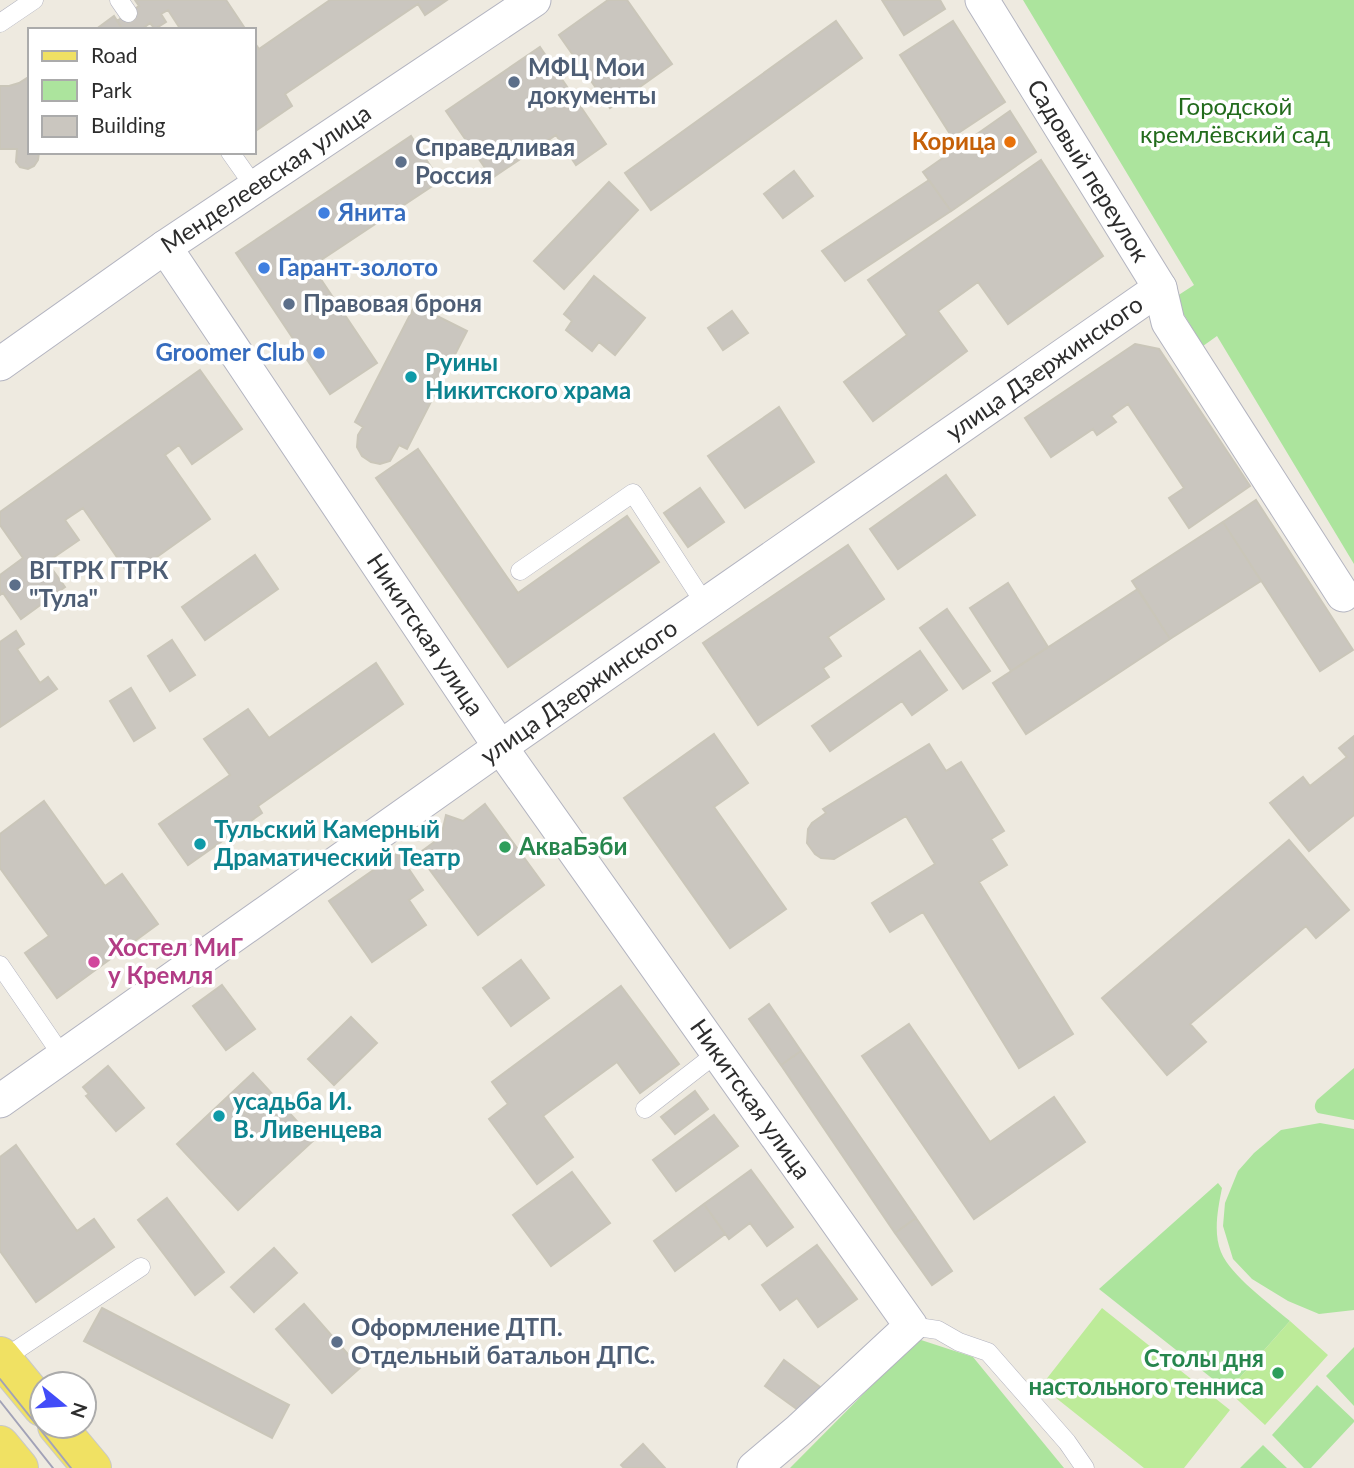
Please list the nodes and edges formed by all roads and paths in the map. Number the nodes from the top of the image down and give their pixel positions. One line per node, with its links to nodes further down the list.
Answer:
1 (34, 0): 4 (lane)
2 (534, 0): 6 (street, Менделеевская улица)
3 (982, 0): 8 (street, Садовый переулок)
4 (0, 23)
5 (231, 154): 6 (lane)
6 (254, 186): 7 (street, Менделеевская улица)
7 (165, 247): 10 (street, Менделеевская улица); 15 (street, Никитская улица)
8 (1160, 288): 13 (street, улица Дзержинского); 14 (street, Садовый переулок)
9 (0, 338): 10 (street)
10 (35, 340): 11 (street, Менделеевская улица)
11 (0, 364)
12 (520, 571): 13 (lane)
13 (705, 604): 15 (street, улица Дзержинского)
14 (1349, 604)
15 (500, 747): 17 (street, Никитская улица); 18 (street, улица Дзержинского)
16 (0, 965): 18 (lane)
17 (717, 1053): 20 (lane); 22 (street, Никитская улица)
18 (63, 1056): 19 (street, улица Дзержинского)
19 (0, 1101)
20 (645, 1109)
21 (141, 1267): 23 (lane)
22 (911, 1326): 29 (street); 30 (lane)
23 (1, 1357): 24 (main road)
24 (28, 1390)
25 (69, 1440): 28 (main road)
26 (0, 1445): 27 (main road)
27 (19, 1468)
28 (92, 1468)
29 (754, 1468)
30 (1085, 1468)

